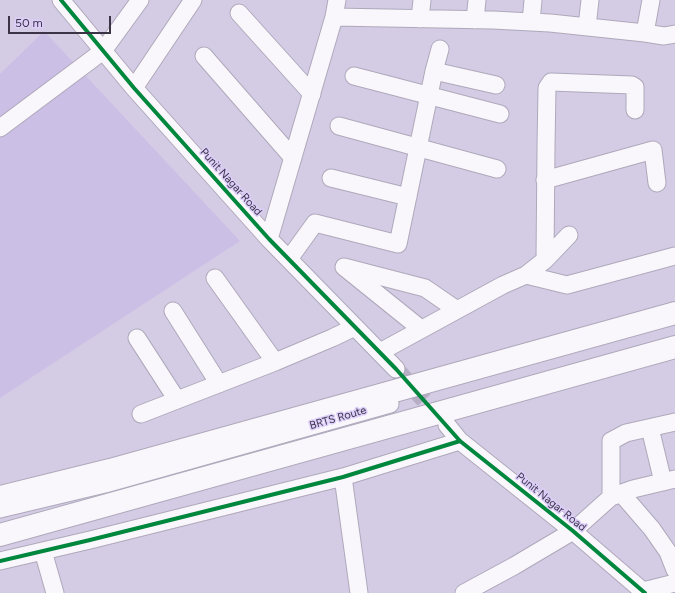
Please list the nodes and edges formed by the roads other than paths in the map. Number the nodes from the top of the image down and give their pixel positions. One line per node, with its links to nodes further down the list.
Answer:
1 (60, 0): 19 (street, Punit Nagar Road)
2 (140, 0): 19 (street)
3 (193, 0): 24 (street)
4 (337, 0): 11 (street)
5 (422, 0): 12 (street)
6 (477, 0): 13 (street)
7 (533, 0): 14 (street)
8 (590, 0): 15 (street)
9 (651, 0): 16 (street)
10 (239, 13): 25 (street)
11 (334, 17): 12 (street); 25 (street)
12 (420, 19): 13 (street)
13 (475, 20): 14 (street)
14 (531, 22): 15 (street)
15 (587, 27): 16 (street)
16 (645, 33): 17 (street)
17 (675, 34)
18 (440, 49): 21 (street)
19 (103, 51): 24 (street, Punit Nagar Road); 30 (street)
20 (204, 56): 32 (street)
21 (434, 70): 23 (street); 26 (street)
22 (354, 76): 26 (street)
23 (496, 85)
24 (134, 88): 39 (street, Punit Nagar Road)
25 (312, 94): 32 (street)
26 (429, 95): 28 (street); 31 (street)
27 (635, 110): 35 (street)
28 (500, 114)
29 (339, 126): 31 (street)
30 (0, 128)
31 (418, 148): 33 (street); 37 (street)
32 (293, 158): 39 (street)
33 (496, 168)
34 (331, 178): 37 (street)
35 (545, 180): 36 (street); 42 (street)
36 (657, 183)
37 (408, 197): 41 (street)
38 (569, 235): 42 (street)
39 (269, 239): 41 (street, Punit Nagar Road)
40 (675, 256): 43 (street)
41 (289, 259): 49 (street, Punit Nagar Road)
42 (545, 260): 43 (street)
43 (526, 275): 45 (street)
44 (215, 278): 55 (street)
45 (457, 310): 50 (street); 50 (street)
46 (173, 311): 57 (street)
47 (675, 313): 67 (main road)
48 (675, 322): 68 (street, BRTS Route)
49 (355, 327): 54 (street, Punit Nagar Road); 55 (street)
50 (421, 329): 54 (street)
51 (675, 336): 69 (street, BRTS Route)
52 (137, 338): 58 (street)
53 (675, 347): 71 (main road)
54 (380, 352): 56 (street, Punit Nagar Road)
55 (275, 362): 57 (street)
56 (396, 369)
57 (219, 384): 58 (street)
58 (177, 400): 59 (street)
59 (141, 414)
60 (675, 422): 62 (street)
61 (447, 425): 63 (street, Punit Nagar Road)
62 (650, 428): 65 (street); 66 (street)
63 (460, 441): 64 (street); 70 (street, Punit Nagar Road)
64 (343, 477): 73 (street); 79 (street)
65 (672, 480): 66 (street)
66 (616, 495): 70 (street); 72 (street)
67 (0, 497)
68 (0, 508)
69 (0, 520)
70 (573, 531): 77 (street, Punit Nagar Road); 80 (street)
71 (0, 535)
72 (667, 539): 75 (street)
73 (43, 551): 74 (street); 78 (street)
74 (0, 561)
75 (675, 570)
76 (675, 582): 77 (street)
77 (642, 592)
78 (55, 593)
79 (359, 593)
80 (464, 593)

